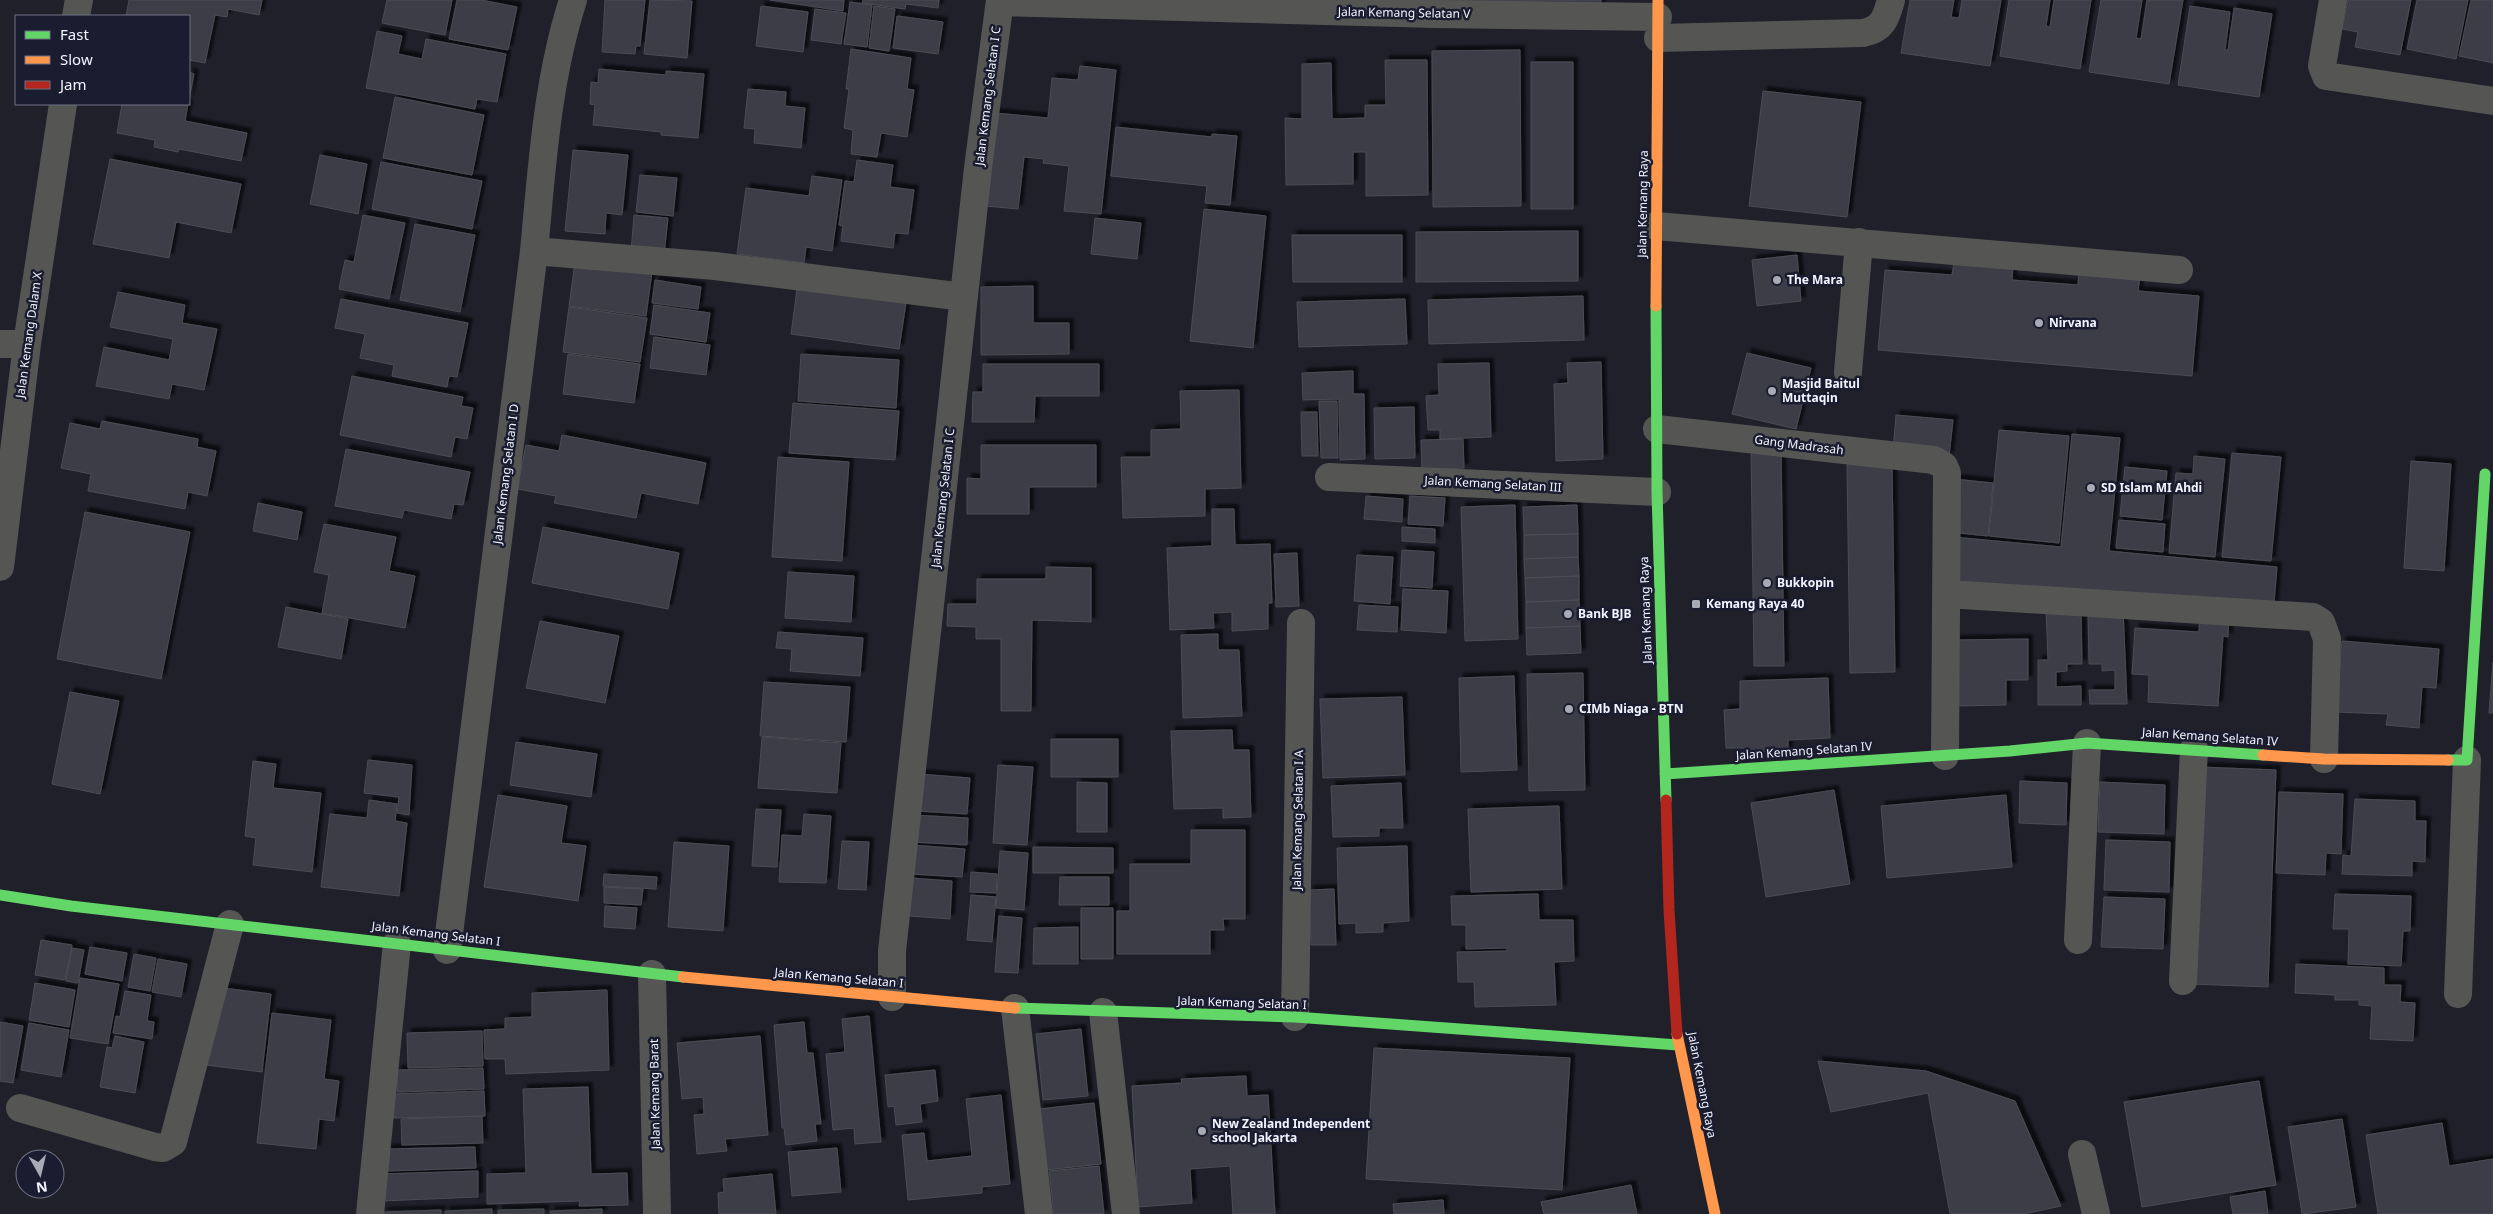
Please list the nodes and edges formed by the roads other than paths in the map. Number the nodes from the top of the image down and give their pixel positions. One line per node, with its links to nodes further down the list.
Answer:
1 (79, 0): 7 (street)
2 (573, 0): 13 (street, Jalan Kemang Selatan I D)
3 (1891, 0): 8 (street, Jalan Kemang Selatan V)
4 (2333, 0): 9 (street)
5 (1000, 1): 6 (street, Jalan Kemang Selatan V); 15 (street, Jalan Kemang Selatan I C)
6 (1436, 7): 8 (street, Jalan Kemang Selatan V)
7 (76, 15)
8 (1658, 18): 11 (street, Jalan Kemang Raya)
9 (2493, 101)
10 (63, 105): 17 (street, Jalan Kemang Dalam X)
11 (1656, 226): 12 (street); 19 (street, Jalan Kemang Raya)
12 (1859, 242): 14 (street); 18 (street)
13 (534, 251): 15 (street); 36 (street, Jalan Kemang Selatan I D)
14 (2179, 270)
15 (964, 297): 40 (street, Jalan Kemang Selatan I C)
16 (0, 344): 17 (street)
17 (27, 344): 23 (street, Jalan Kemang Dalam X)
18 (1848, 372)
19 (1657, 429): 22 (street, Jalan Kemang Raya); 24 (street, Gang Madrasah)
20 (2485, 474): 30 (street)
21 (1329, 477): 22 (street, Jalan Kemang Selatan III)
22 (1657, 492): 31 (street, Jalan Kemang Raya)
23 (0, 568)
24 (1947, 594): 28 (street); 29 (street)
25 (1302, 623): 43 (street, Jalan Kemang Selatan I A)
26 (2087, 743): 27 (street, Jalan Kemang Selatan IV); 28 (street, Jalan Kemang Selatan IV); 34 (street)
27 (2194, 749): 29 (street, Jalan Kemang Selatan IV); 38 (street)
28 (1945, 756): 31 (street, Jalan Kemang Selatan IV)
29 (2324, 759): 30 (street, Jalan Kemang Selatan IV)
30 (2467, 760): 39 (street)
31 (1664, 774): 44 (street, Jalan Kemang Raya)
32 (0, 895): 33 (street, Jalan Kemang Selatan I)
33 (230, 924): 35 (street, Jalan Kemang Selatan I); 45 (street)
34 (2078, 940)
35 (397, 943): 36 (street, Jalan Kemang Selatan I); 47 (street)
36 (447, 950): 37 (street, Jalan Kemang Selatan I)
37 (652, 974): 40 (street, Jalan Kemang Selatan I); 48 (street, Jalan Kemang Barat)
38 (2183, 981)
39 (2458, 994)
40 (892, 997): 41 (street, Jalan Kemang Selatan I)
41 (1015, 1008): 42 (street, Jalan Kemang Selatan I); 49 (street)
42 (1104, 1012): 43 (street, Jalan Kemang Selatan I); 50 (street)
43 (1295, 1018): 44 (street, Jalan Kemang Selatan I)
44 (1678, 1044): 51 (street, Jalan Kemang Raya)
45 (20, 1108)
46 (2082, 1154): 52 (street)
47 (370, 1214)
48 (657, 1214)
49 (1039, 1214)
50 (1126, 1214)
51 (1716, 1214)
52 (2096, 1214)

